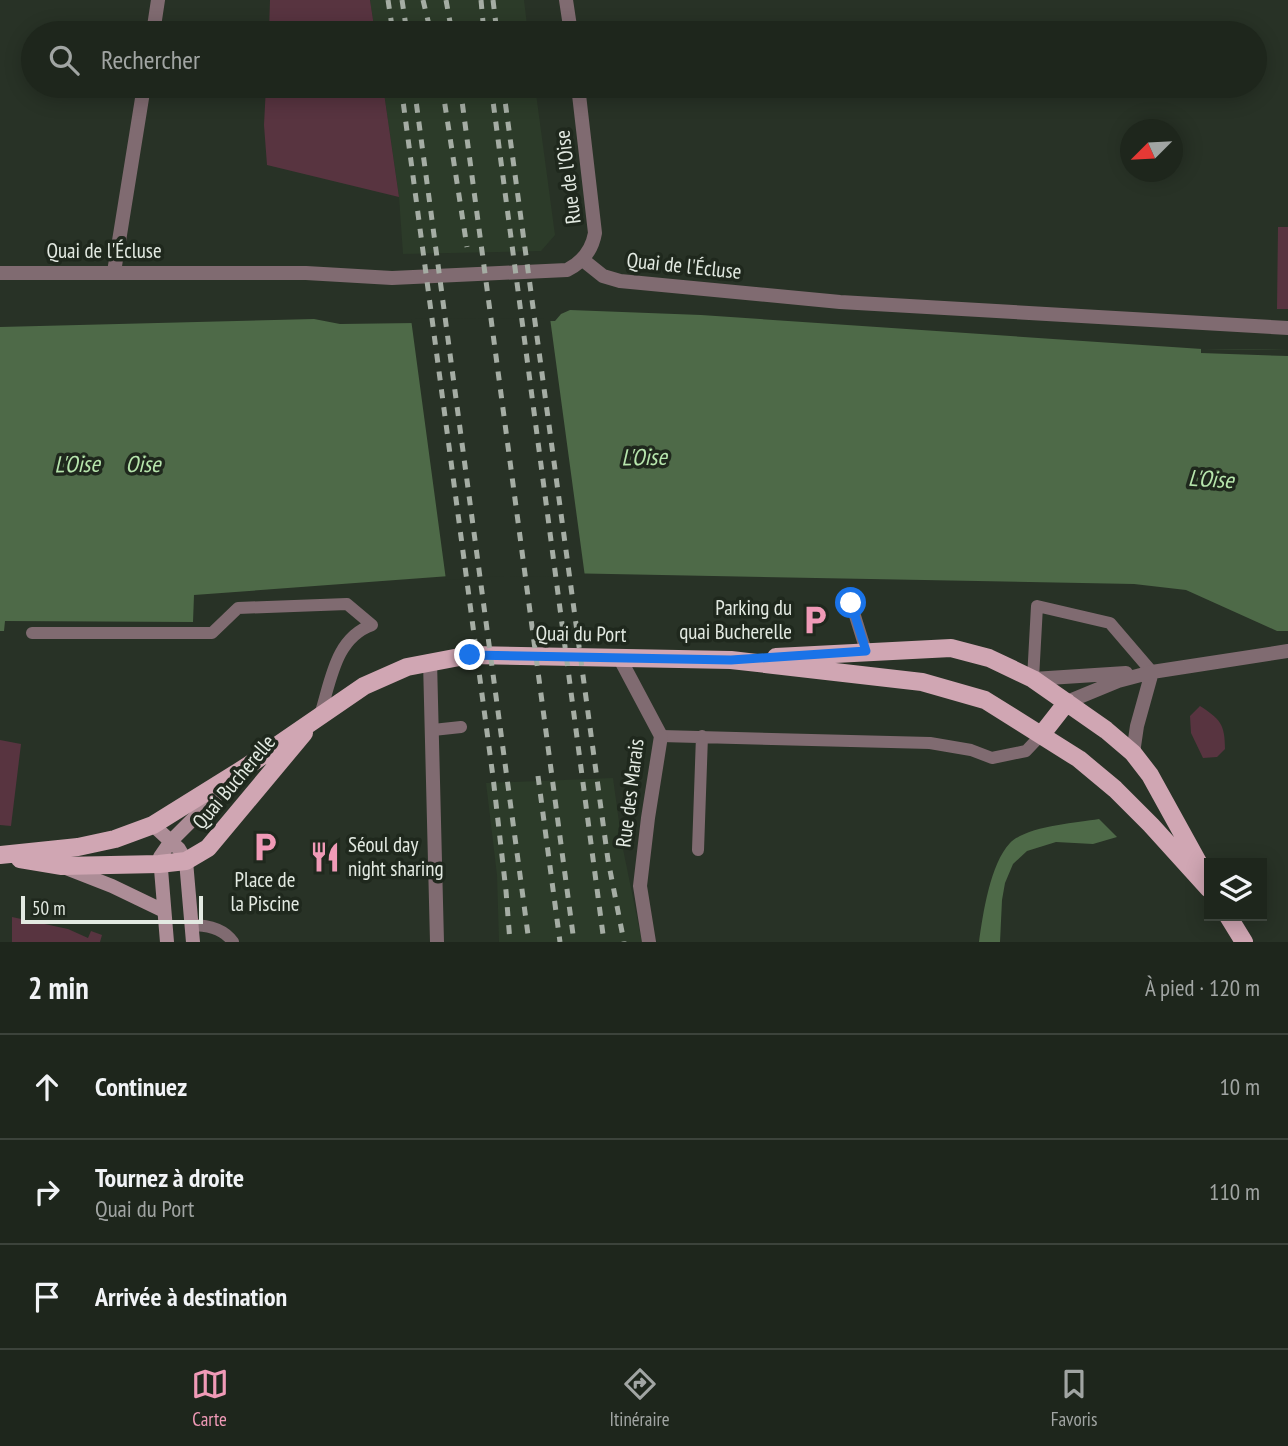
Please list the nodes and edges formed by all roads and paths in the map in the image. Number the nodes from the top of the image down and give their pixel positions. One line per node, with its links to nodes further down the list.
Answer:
1 (158, 0): 3 (street)
2 (566, 0): 4 (street)
3 (155, 21)
4 (569, 21)
5 (142, 98): 8 (street)
6 (580, 98): 7 (street, Rue de l'Oise)
7 (583, 260): 8 (street, Quai de l'Écluse); 10 (street, Quai de l'Écluse)
8 (114, 272): 9 (street, Quai de l'Écluse)
9 (0, 273)
10 (1288, 328)
11 (851, 603): 13 (lane)
12 (32, 633): 21 (lane)
13 (866, 651): 16 (main road, Quai du Port); 19 (main road, Quai du Port)
14 (1288, 651): 18 (street)
15 (619, 657): 16 (main road, Quai du Port); 17 (main road, Quai du Port); 25 (street, Rue des Marais)
16 (731, 660): 24 (main road, Quai du Port)
17 (430, 661): 21 (main road, Quai Bucherelle); 23 (street)
18 (1152, 672): 19 (street); 19 (lane); 20 (street); 27 (street)
19 (1033, 679): 20 (main road, Quai du Port)
20 (1067, 702): 24 (main road); 27 (main road, Quai du Port)
21 (320, 715): 28 (main road, Quai Bucherelle); 33 (main road, Quai Bucherelle)
22 (461, 727): 23 (lane)
23 (433, 730): 43 (street)
24 (1042, 734): 26 (lane); 36 (main road, Quai du Port)
25 (661, 736): 26 (lane); 44 (street, Rue des Marais)
26 (702, 736): 31 (lane)
27 (1133, 753): 35 (main road, Quai du Port)
28 (246, 767): 29 (main road, Quai Bucherelle); 30 (street)
29 (156, 823): 30 (street); 32 (main road, Quai Bucherelle)
30 (171, 841): 33 (street); 33 (street)
31 (698, 850)
32 (1, 855): 34 (main road)
33 (173, 862): 34 (main road); 37 (street); 39 (street)
34 (62, 866): 37 (street)
35 (1204, 875)
36 (1204, 884)
37 (164, 911): 40 (street)
38 (1231, 921): 45 (main road)
39 (191, 925): 41 (street); 42 (lane)
40 (167, 942)
41 (193, 942)
42 (233, 942)
43 (437, 942)
44 (649, 942)
45 (1244, 942)

